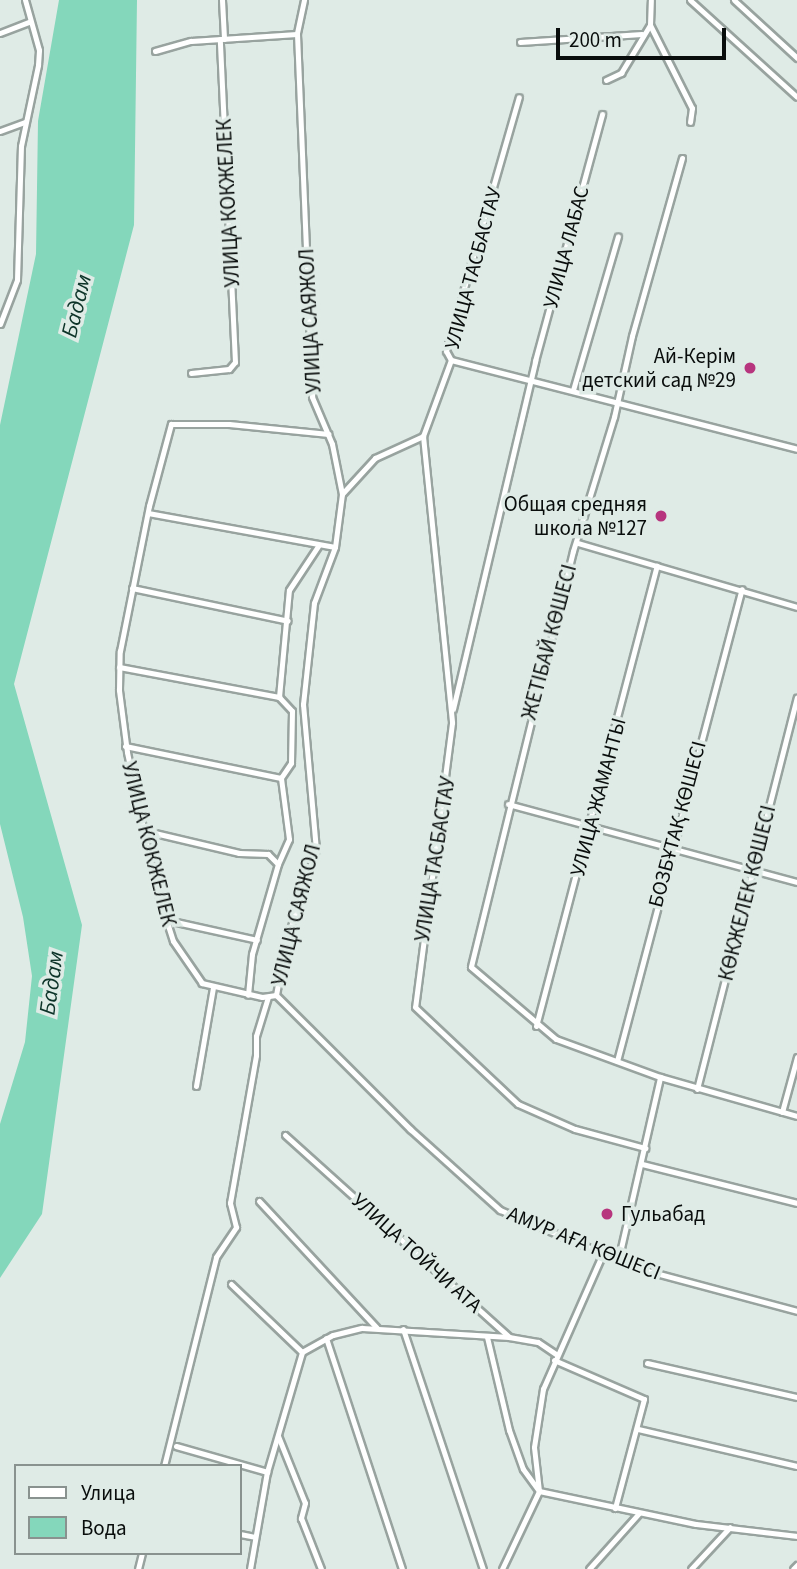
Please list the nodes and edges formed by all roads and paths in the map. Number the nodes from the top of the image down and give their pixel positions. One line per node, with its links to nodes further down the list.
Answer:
1 (25, 0): 7 (street)
2 (222, 0): 12 (street, УЛИЦА КОКЖЕЛЕК)
3 (304, 0): 10 (street, УЛИЦА САЯЖОЛ)
4 (651, 0): 8 (street)
5 (690, 0): 17 (street)
6 (734, 0): 15 (street)
7 (29, 22): 9 (street); 20 (street)
8 (650, 25): 11 (street); 21 (street)
9 (0, 33)
10 (297, 34): 12 (street); 31 (street, УЛИЦА САЯЖОЛ)
11 (642, 34): 13 (street); 16 (street)
12 (222, 39): 14 (street); 27 (street, УЛИЦА КОКЖЕЛЕК)
13 (520, 43)
14 (155, 51)
15 (797, 58)
16 (606, 80)
17 (797, 96)
18 (519, 97): 26 (street, УЛИЦА ТАСБАСТАУ)
19 (602, 114): 28 (street, УЛИЦА ЛАБАС)
20 (25, 122): 22 (street); 25 (street)
21 (690, 122)
22 (0, 131)
23 (682, 158): 30 (street, ЖЕТІБАЙ КӨШЕСІ)
24 (618, 236): 29 (street)
25 (0, 324)
26 (451, 360): 28 (street); 32 (street, УЛИЦА ТАСБАСТАУ)
27 (191, 373)
28 (532, 380): 29 (street); 47 (street, УЛИЦА ЛАБАС)
29 (573, 390): 30 (street)
30 (617, 402): 33 (street); 36 (street, ЖЕТІБАЙ КӨШЕСІ)
31 (329, 434): 34 (street, УЛИЦА САЯЖОЛ); 35 (street, УЛИЦА КОКЖЕЛЕК)
32 (423, 436): 34 (street); 47 (street, УЛИЦА ТАСБАСТАУ)
33 (797, 449)
34 (342, 495): 38 (street, УЛИЦА САЯЖОЛ)
35 (148, 513): 37 (street); 40 (street, УЛИЦА КОКЖЕЛЕК)
36 (578, 543): 39 (street); 50 (street, ЖЕТІБАЙ КӨШЕСІ)
37 (318, 547): 38 (street); 43 (street)
38 (335, 547): 61 (street, УЛИЦА САЯЖОЛ)
39 (657, 566): 41 (street); 51 (street, УЛИЦА ЖАМАНТЫ)
40 (132, 588): 43 (street); 44 (street, УЛИЦА КОКЖЕЛЕК)
41 (742, 589): 42 (street); 53 (street, БОЗБҰТАҚ КӨШЕСІ)
42 (797, 607)
43 (288, 621): 45 (street)
44 (120, 667): 45 (street); 48 (street, УЛИЦА КОКЖЕЛЕК)
45 (276, 698): 49 (street)
46 (797, 698): 55 (street, КӨКЖЕЛЕК КӨШЕСІ)
47 (452, 713): 73 (street, УЛИЦА ТАСБАСТАУ)
48 (125, 746): 49 (street, УЛИЦА КОКЖЕЛЕК); 52 (street, УЛИЦА КОКЖЕЛЕК)
49 (281, 778): 54 (street)
50 (508, 804): 51 (street); 64 (street, ЖЕТІБАЙ КӨШЕСІ)
51 (591, 826): 53 (street); 64 (street, УЛИЦА ЖАМАНТЫ)
52 (142, 830): 54 (street); 57 (street, УЛИЦА КОКЖЕЛЕК)
53 (671, 848): 55 (street); 66 (street, БОЗБҰТАҚ КӨШЕСІ)
54 (278, 864): 58 (street)
55 (753, 870): 56 (street); 69 (street, КӨКЖЕЛЕК КӨШЕСІ)
56 (797, 882)
57 (166, 920): 58 (street); 59 (street, УЛИЦА КОКЖЕЛЕК)
58 (257, 940): 60 (street)
59 (213, 988): 60 (street); 68 (street)
60 (248, 995): 62 (street)
61 (275, 995): 62 (street); 63 (street, УЛИЦА САЯЖОЛ)
62 (268, 997): 93 (street)
63 (281, 1003): 77 (street, АМУР АҒА КӨШЕСІ)
64 (536, 1027): 66 (street)
65 (797, 1057): 70 (street)
66 (617, 1061): 67 (street)
67 (660, 1077): 69 (street); 73 (street)
68 (195, 1086)
69 (697, 1089): 70 (street)
70 (782, 1112): 71 (street)
71 (797, 1116)
72 (285, 1135): 85 (street, УЛИЦА ТОЙЧИ АТА)
73 (645, 1148): 74 (street)
74 (642, 1164): 76 (street); 78 (street)
75 (259, 1201): 81 (street)
76 (797, 1203)
77 (603, 1253): 78 (street, АМУР АҒА КӨШЕСІ); 87 (street)
78 (618, 1261): 80 (street, АМУР АҒА КӨШЕСІ)
79 (231, 1284): 86 (street)
80 (797, 1311)
81 (377, 1328): 82 (street); 83 (street)
82 (403, 1329): 84 (street); 109 (street)
83 (326, 1338): 86 (street); 108 (street)
84 (487, 1338): 85 (street); 98 (street)
85 (509, 1338): 87 (street)
86 (303, 1352): 91 (street)
87 (555, 1357): 90 (street); 98 (street)
88 (647, 1363): 89 (street)
89 (797, 1397)
90 (638, 1429): 96 (street); 99 (street)
91 (278, 1436): 97 (street); 107 (street)
92 (176, 1446): 94 (street)
93 (164, 1464)
94 (239, 1464)
95 (242, 1465): 97 (street)
96 (797, 1466)
97 (267, 1472): 104 (street)
98 (539, 1491): 99 (street); 110 (street)
99 (615, 1508): 100 (street)
100 (639, 1513): 101 (street); 111 (street)
101 (730, 1527): 103 (street); 112 (street)
102 (242, 1534): 104 (street)
103 (797, 1536)
104 (255, 1537): 106 (street)
105 (797, 1565): 113 (street)
106 (250, 1569)
107 (321, 1569)
108 (402, 1569)
109 (483, 1569)
110 (502, 1569)
111 (589, 1569)
112 (691, 1569)
113 (793, 1569)

